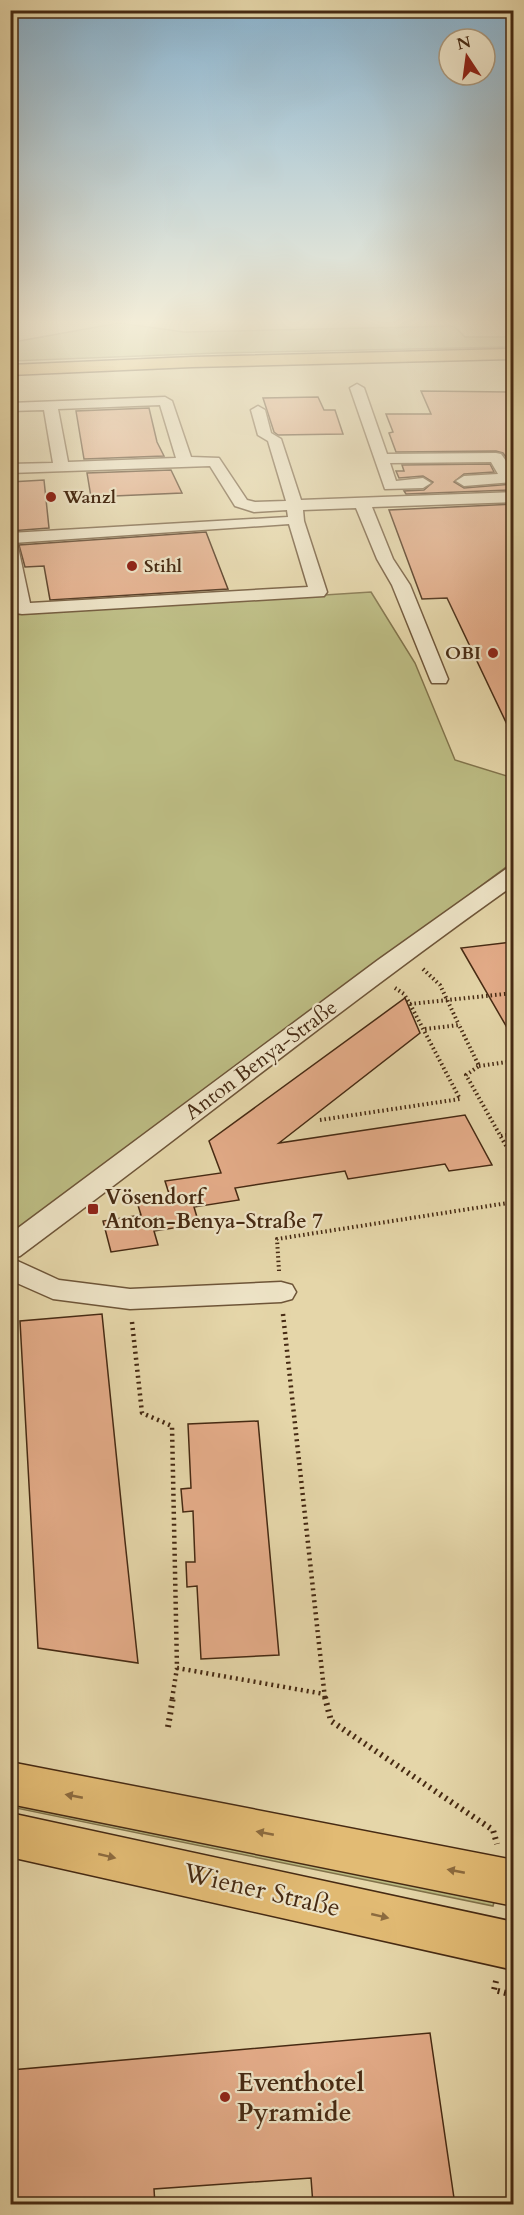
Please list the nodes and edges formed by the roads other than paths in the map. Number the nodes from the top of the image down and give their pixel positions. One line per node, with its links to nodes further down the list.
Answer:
1 (53, 424): 7 (street)
2 (173, 424): 6 (street)
3 (262, 424): 14 (street)
4 (369, 424): 5 (street)
5 (381, 459): 9 (street); 10 (street)
6 (185, 462): 7 (street); 14 (street)
7 (61, 467): 8 (street)
8 (10, 469)
9 (511, 477): 10 (street)
10 (390, 486): 12 (street)
11 (513, 496): 12 (street)
12 (395, 501): 13 (street)
13 (362, 503): 14 (street); 17 (street)
14 (296, 513): 15 (street); 16 (street)
15 (10, 538)
16 (10, 547)
17 (439, 679)
18 (513, 874): 19 (street, Anton Benya-Straße)
19 (10, 1249)
20 (10, 1268): 21 (street)
21 (280, 1292)
22 (10, 1783): 24 (main road, one-way to 22)
23 (10, 1835): 25 (main road, Wiener Straße, one-way to 25)
24 (511, 1882)
25 (507, 1945)

